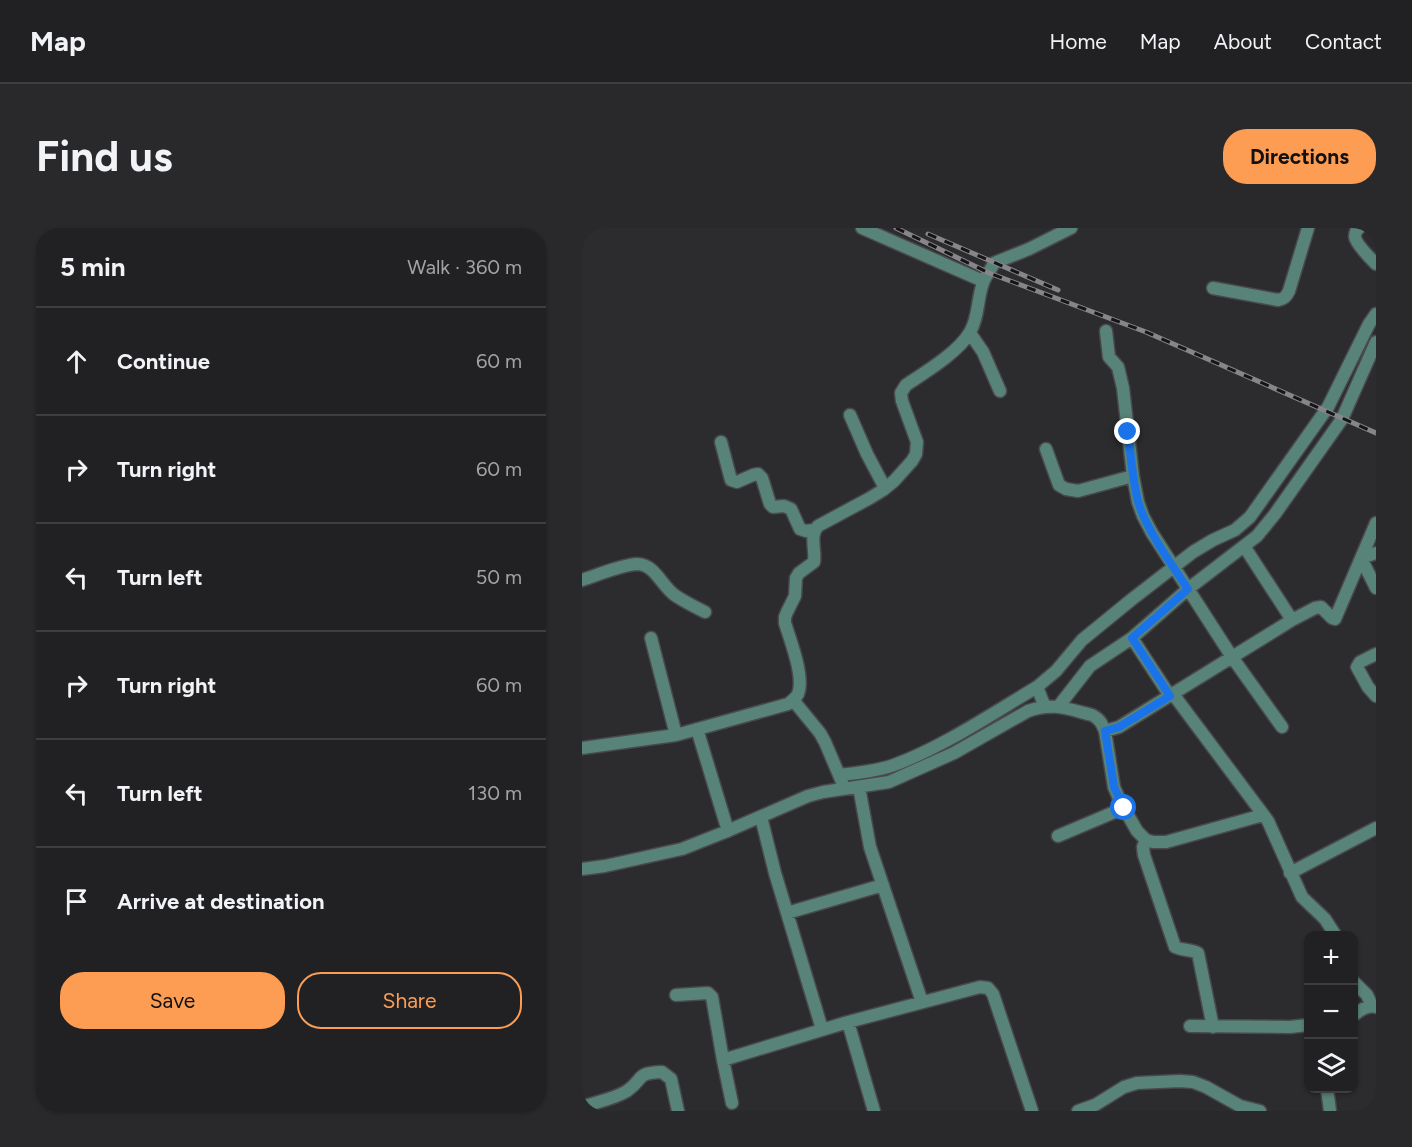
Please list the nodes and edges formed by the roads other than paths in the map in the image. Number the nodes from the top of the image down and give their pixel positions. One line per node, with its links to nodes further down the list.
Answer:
1 (862, 228): 6 (street)
2 (1071, 228): 6 (street)
3 (1308, 228): 7 (street)
4 (1359, 228): 5 (street)
5 (1376, 264)
6 (983, 281): 10 (street)
7 (1213, 288)
8 (1376, 314): 23 (street)
9 (1106, 331): 16 (street)
10 (970, 333): 12 (street); 17 (street)
11 (1376, 342): 20 (street)
12 (1000, 391)
13 (850, 415): 17 (street)
14 (721, 442): 19 (street)
15 (1046, 449): 16 (street)
16 (1133, 476): 23 (street)
17 (885, 488): 19 (street)
18 (1376, 523): 22 (street)
19 (814, 530): 35 (street)
20 (1244, 546): 23 (street); 27 (street)
21 (1376, 552): 22 (street)
22 (1361, 558): 25 (street); 27 (street)
23 (1181, 578): 29 (street); 31 (street); 33 (street)
24 (582, 580): 26 (street)
25 (1376, 588)
26 (705, 612)
27 (1292, 620): 31 (street)
28 (651, 638): 40 (street)
29 (1132, 638): 34 (street); 36 (street)
30 (1376, 654): 32 (street)
31 (1232, 657): 34 (street); 37 (street)
32 (1373, 690)
33 (1041, 695): 36 (street); 42 (street); 43 (street)
34 (1172, 695): 39 (street); 46 (street)
35 (794, 700): 38 (street); 42 (street)
36 (1058, 707): 39 (street)
37 (1282, 727)
38 (697, 729): 40 (street); 49 (street)
39 (1105, 731): 45 (street)
40 (676, 735): 41 (street)
41 (582, 748)
42 (839, 775): 44 (street)
43 (859, 786): 44 (street); 54 (street)
44 (844, 788): 47 (street)
45 (1124, 808): 50 (street); 51 (street)
46 (1263, 815): 51 (street); 53 (street)
47 (761, 817): 49 (street); 55 (street)
48 (1376, 828): 53 (street)
49 (728, 831): 52 (street)
50 (1058, 837)
51 (1146, 840): 65 (street)
52 (582, 869)
53 (1290, 873): 56 (street)
54 (883, 885): 55 (street); 60 (street)
55 (788, 913): 66 (street)
56 (1333, 931)
57 (1356, 985): 59 (street)
58 (676, 995): 67 (street)
59 (1373, 1000): 61 (street)
60 (922, 1002): 62 (street); 74 (street)
61 (1358, 1012)
62 (848, 1022): 66 (street); 73 (street)
63 (1304, 1025): 65 (street)
64 (1190, 1026): 65 (street)
65 (1213, 1027)
66 (822, 1029): 67 (street)
67 (723, 1060): 69 (street)
68 (1328, 1093): 77 (street)
69 (732, 1103)
70 (601, 1106): 71 (street); 72 (street)
71 (582, 1107)
72 (678, 1111)
73 (874, 1111)
74 (1032, 1111)
75 (1078, 1111): 76 (street)
76 (1256, 1111)
77 (1330, 1111)

